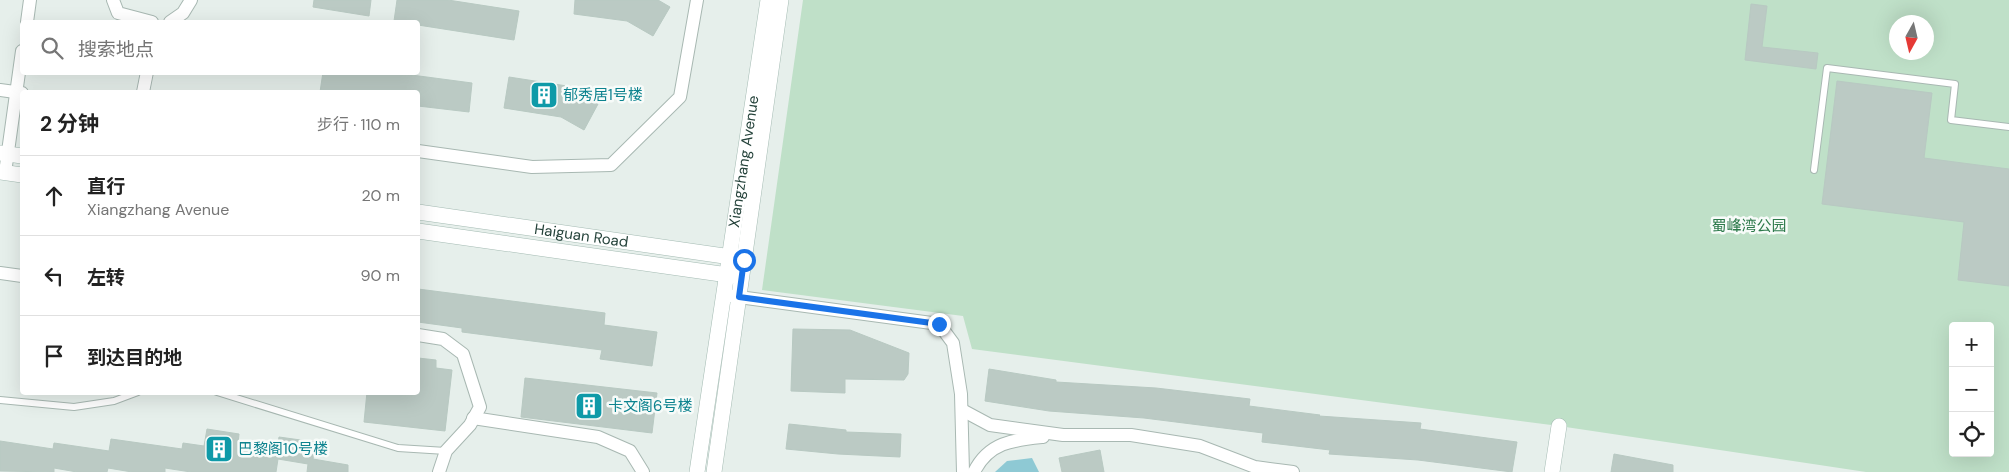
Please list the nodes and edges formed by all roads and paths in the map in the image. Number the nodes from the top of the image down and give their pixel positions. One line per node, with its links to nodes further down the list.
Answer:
1 (30, 0): 7 (street)
2 (113, 0): 8 (street)
3 (191, 0): 9 (street)
4 (697, 0): 16 (street)
5 (768, 0): 23 (street, Xiangzhang Avenue)
6 (782, 0): 23 (street, Xiangzhang Avenue)
7 (27, 20)
8 (144, 20)
9 (173, 20)
10 (20, 75): 14 (street)
11 (146, 75): 13 (street)
12 (0, 90): 14 (street)
13 (143, 90)
14 (19, 92): 17 (street)
15 (2009, 127): 18 (lane)
16 (420, 151)
17 (10, 154): 19 (street)
18 (1814, 170)
19 (3, 172): 20 (street)
20 (20, 175)
21 (420, 212): 23 (street, Haiguan Road)
22 (420, 232): 26 (street, Haiguan Road)
23 (737, 258): 26 (street, Xiangzhang Avenue)
24 (0, 274): 25 (street)
25 (20, 276)
26 (734, 276): 27 (street, Xiangzhang Avenue)
27 (731, 296): 32 (street); 39 (street, Xiangzhang Avenue); 40 (street, Xiangzhang Avenue)
28 (420, 335): 33 (street)
29 (130, 395): 31 (lane)
30 (227, 395): 36 (lane)
31 (0, 400)
32 (962, 410): 35 (street); 41 (street)
33 (474, 418): 36 (street); 38 (street)
34 (1559, 426): 44 (street)
35 (1063, 435): 42 (street); 43 (street)
36 (446, 451): 37 (street)
37 (439, 472)
38 (643, 472)
39 (697, 472)
40 (714, 472)
41 (963, 472)
42 (974, 472)
43 (1293, 472)
44 (1552, 472)

